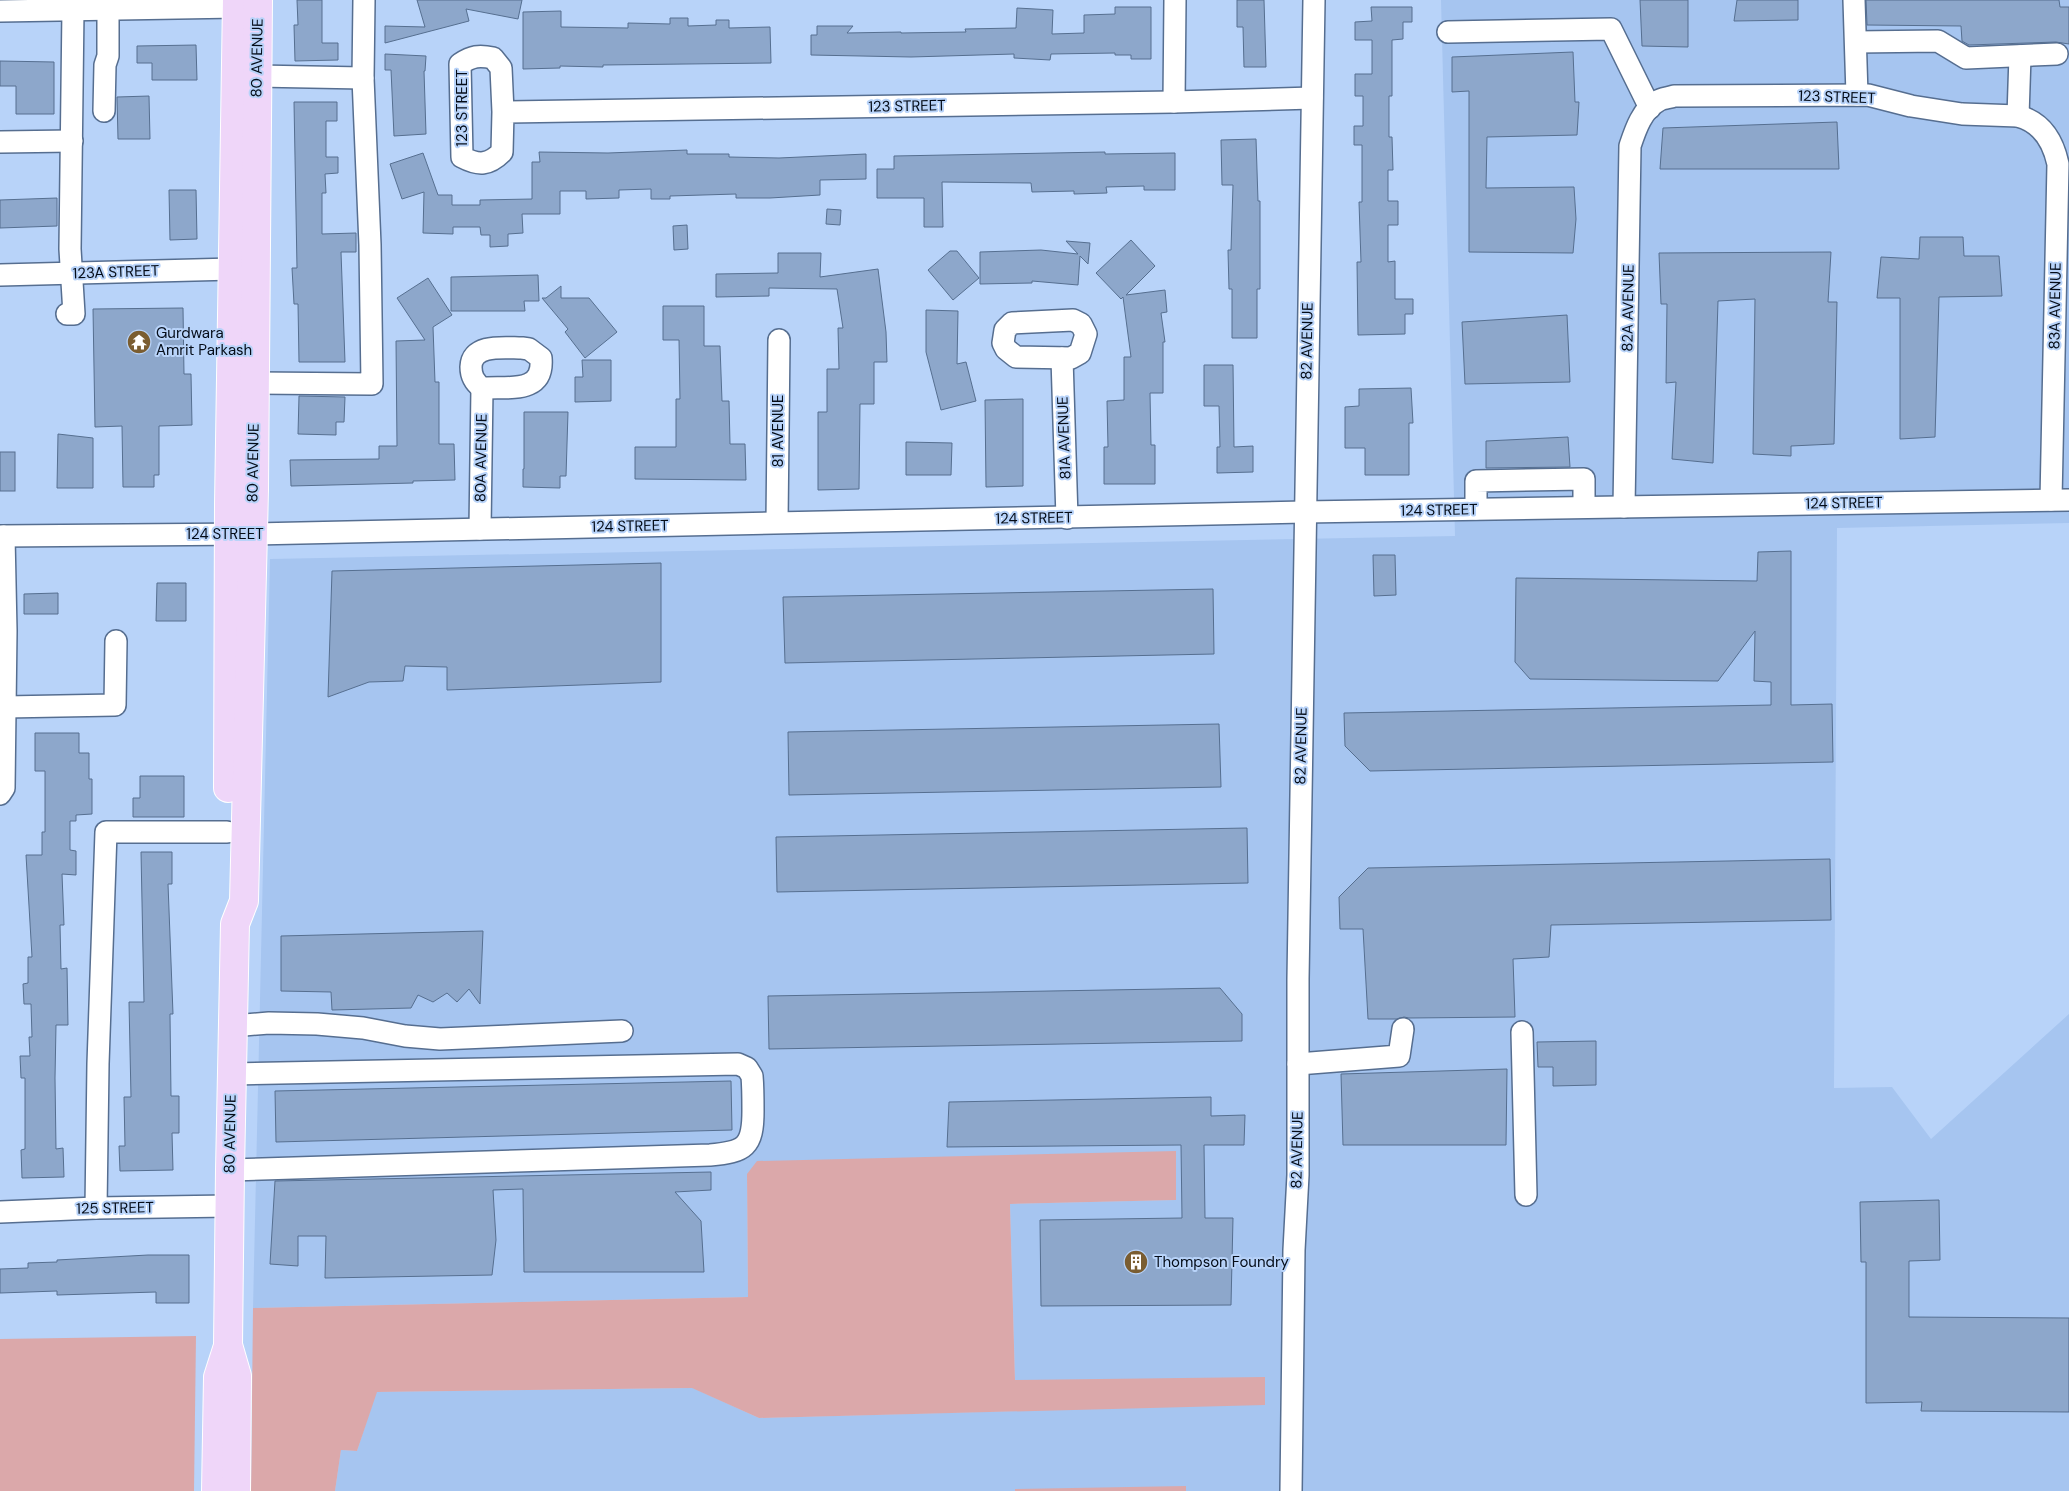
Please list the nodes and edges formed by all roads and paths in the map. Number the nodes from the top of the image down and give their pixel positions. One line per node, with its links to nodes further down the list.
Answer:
1 (364, 0): 14 (street)
2 (1175, 0): 17 (street)
3 (1314, 0): 16 (street, 82 AVENUE)
4 (1854, 0): 10 (street)
5 (244, 2): 6 (street); 13 (main road, 80 AVENUE); 24 (main road, 80 AVENUE)
6 (111, 6): 7 (street); 18 (street)
7 (73, 9): 8 (street); 22 (street)
8 (0, 10)
9 (1448, 32): 19 (street)
10 (1856, 42): 12 (street); 15 (street)
11 (2057, 54): 12 (street)
12 (2020, 56): 21 (street)
13 (257, 76): 14 (street); 29 (main road, 80 AVENUE)
14 (363, 78): 31 (street)
15 (1857, 95): 19 (street, 123 STREET); 21 (street, 123 STREET)
16 (1312, 98): 17 (street, 123 STREET); 37 (street, 82 AVENUE)
17 (1174, 102): 20 (street, 123 STREET)
18 (104, 111)
19 (1647, 111): 34 (street, 82A AVENUE)
20 (503, 112): 20 (street, 123 STREET)
21 (2025, 119): 33 (street, 83A AVENUE)
22 (72, 141): 23 (street); 25 (street)
23 (0, 142)
24 (233, 268): 25 (street, 123A STREET); 29 (main road); 41 (main road, 80 AVENUE)
25 (70, 273): 26 (street, 123A STREET); 27 (street)
26 (0, 275)
27 (67, 314)
28 (778, 340): 39 (street, 81 AVENUE)
29 (255, 342): 31 (main road, 80 AVENUE)
30 (1062, 358): 38 (street, 81A AVENUE)
31 (254, 383): 41 (main road, 80 AVENUE)
32 (482, 388): 40 (street, 80A AVENUE)
33 (2060, 500): 34 (street, 124 STREET)
34 (1624, 506): 35 (street, 124 STREET)
35 (1584, 507): 36 (street, 124 STREET); 36 (street)
36 (1476, 509): 37 (street, 124 STREET)
37 (1304, 512): 38 (street, 124 STREET); 52 (street, 82 AVENUE)
38 (1067, 518): 39 (street, 124 STREET)
39 (777, 522): 40 (street, 124 STREET)
40 (480, 529): 41 (street, 124 STREET)
41 (240, 535): 42 (street, 124 STREET); 46 (main road, 80 AVENUE); 47 (main road, 80 AVENUE)
42 (2, 536): 44 (street)
43 (116, 642): 44 (street)
44 (5, 708): 45 (street)
45 (0, 794)
46 (227, 832): 47 (main road, 80 AVENUE); 57 (street)
47 (235, 924): 48 (main road, 80 AVENUE)
48 (233, 1026): 50 (street); 53 (main road, 80 AVENUE)
49 (1403, 1029): 52 (street)
50 (622, 1031)
51 (1522, 1032): 55 (street)
52 (1298, 1064): 62 (street, 82 AVENUE)
53 (232, 1074): 54 (main road, 80 AVENUE); 54 (street)
54 (230, 1170): 56 (main road, 80 AVENUE)
55 (1526, 1195)
56 (229, 1206): 57 (street, 125 STREET); 59 (main road, 80 AVENUE)
57 (96, 1208): 58 (street, 125 STREET)
58 (0, 1212)
59 (228, 1345): 60 (main road, 80 AVENUE); 61 (main road, 80 AVENUE)
60 (216, 1491)
61 (236, 1491)
62 (1291, 1491)

